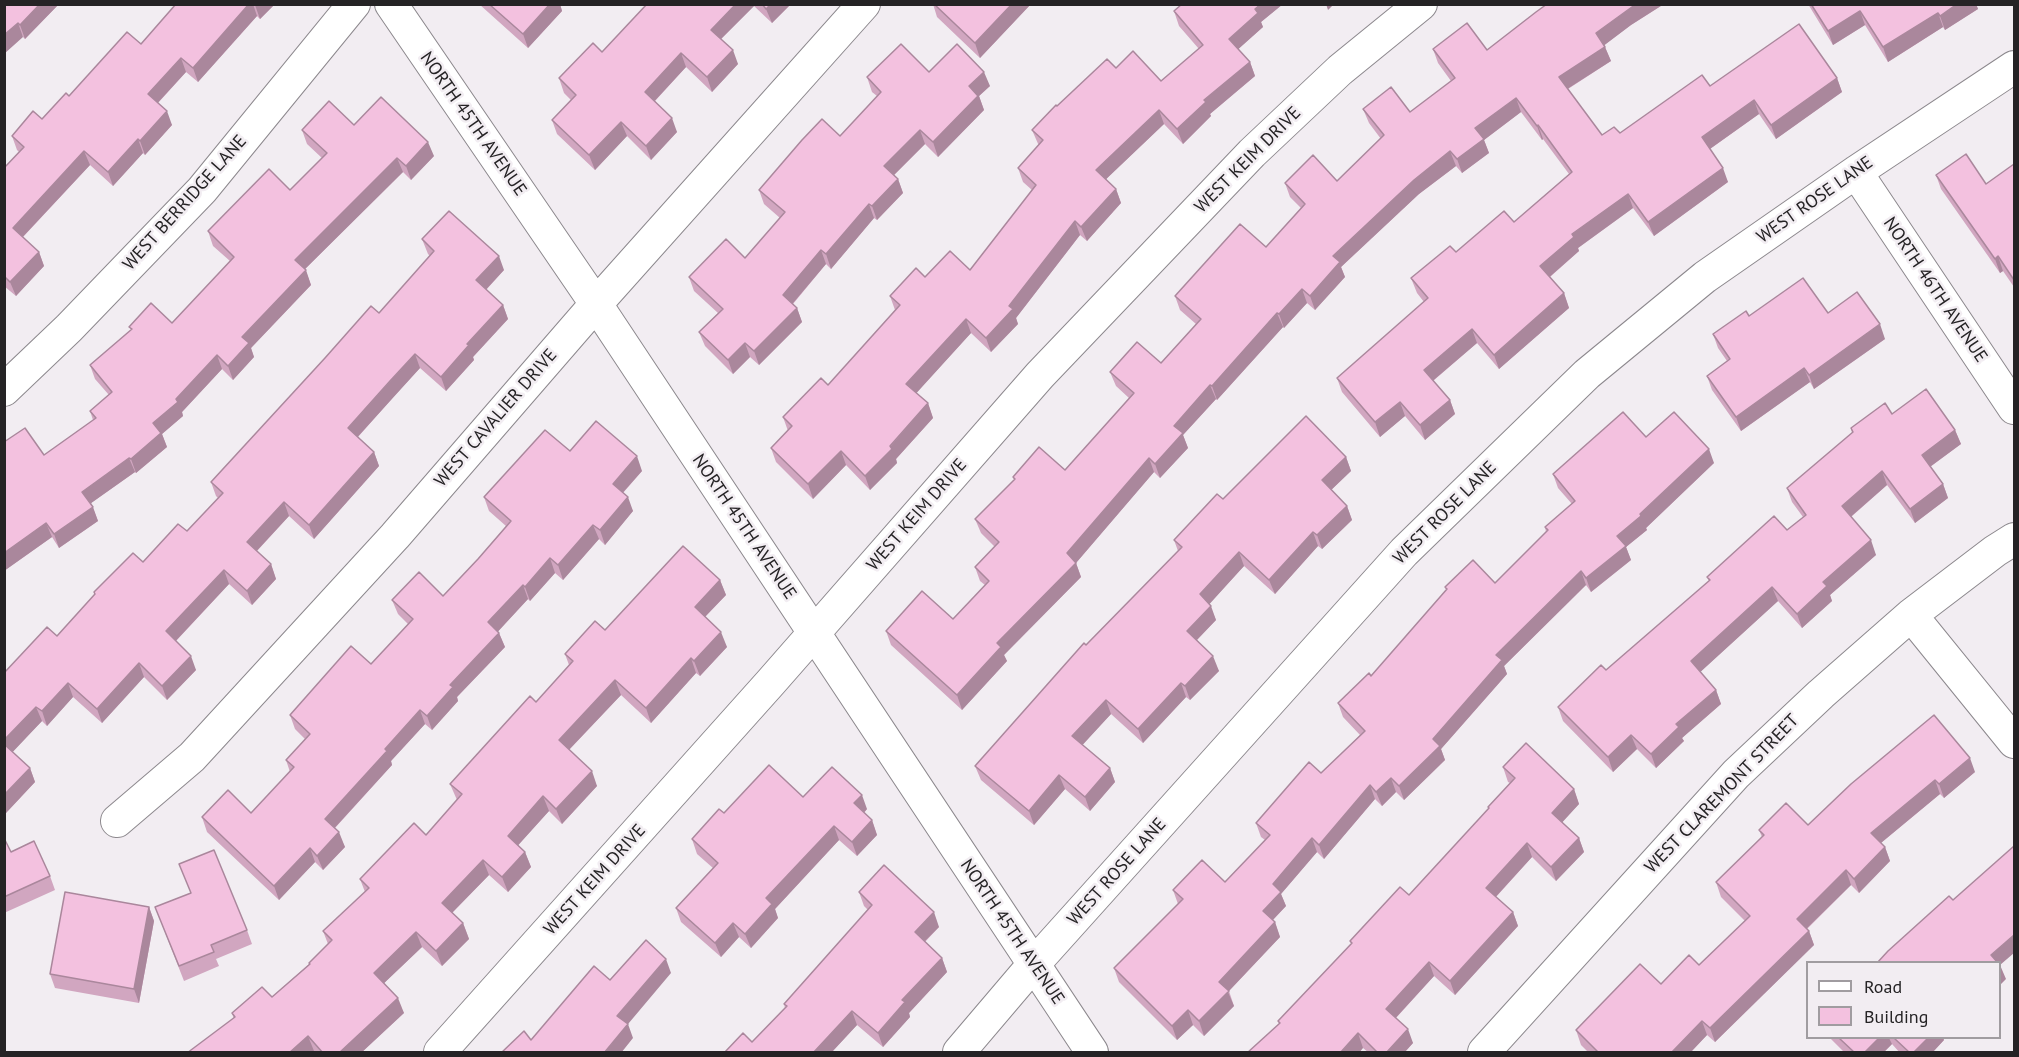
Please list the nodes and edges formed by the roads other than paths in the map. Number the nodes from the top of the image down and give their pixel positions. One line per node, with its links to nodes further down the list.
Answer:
1 (354, 4): 8 (street, WEST BERRIDGE LANE)
2 (391, 4): 7 (street, NORTH 45TH AVENUE)
3 (864, 4): 7 (street, WEST CAVALIER DRIVE)
4 (1420, 4): 12 (street, WEST KEIM DRIVE)
5 (2014, 67): 6 (street, WEST ROSE LANE)
6 (1856, 172): 9 (street, NORTH 46TH AVENUE); 15 (street, WEST ROSE LANE)
7 (596, 304): 12 (street, NORTH 45TH AVENUE); 14 (street, WEST CAVALIER DRIVE)
8 (4, 390)
9 (2014, 408)
10 (2014, 539): 11 (street, WEST CLAREMONT STREET)
11 (1911, 615): 13 (street); 19 (street, WEST CLAREMONT STREET)
12 (814, 633): 15 (street, NORTH 45TH AVENUE); 16 (street, WEST KEIM DRIVE)
13 (2014, 742)
14 (117, 821)
15 (1033, 965): 17 (street, WEST ROSE LANE); 18 (street, NORTH 45TH AVENUE)
16 (440, 1053)
17 (959, 1053)
18 (1092, 1053)
19 (1484, 1053)

